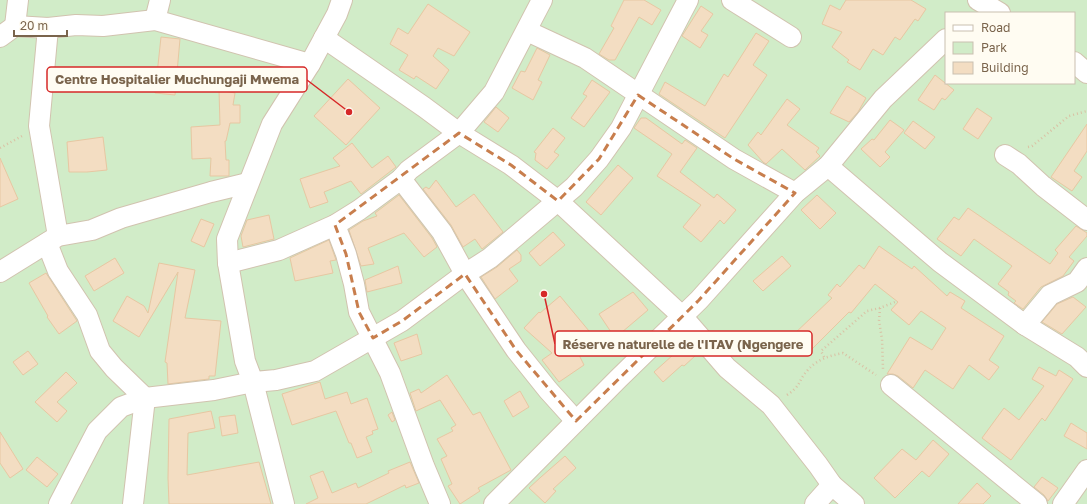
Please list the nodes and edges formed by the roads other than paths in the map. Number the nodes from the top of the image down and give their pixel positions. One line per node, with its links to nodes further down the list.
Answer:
1 (18, 0): 12 (street)
2 (160, 0): 9 (street)
3 (342, 0): 14 (street)
4 (542, 0): 11 (street)
5 (688, 0): 19 (street)
6 (732, 0): 13 (street)
7 (980, 4): 8 (street)
8 (998, 12)
9 (155, 20): 10 (street); 17 (street)
10 (48, 28): 12 (street); 29 (street)
11 (527, 31): 19 (street); 20 (street)
12 (7, 32)
13 (791, 37)
14 (324, 38): 17 (street); 20 (street)
15 (945, 40): 22 (street)
16 (1075, 63): 18 (street)
17 (310, 64): 24 (street)
18 (1087, 73)
19 (638, 95): 25 (street); 26 (street)
20 (459, 133): 23 (street); 26 (street)
21 (1005, 155): 27 (street)
22 (828, 166): 25 (street); 35 (street)
23 (402, 179): 28 (street); 33 (street)
24 (248, 183): 29 (street); 30 (street)
25 (795, 193): 34 (street)
26 (558, 201): 33 (street); 34 (street)
27 (1087, 220)
28 (335, 225): 30 (street); 36 (street)
29 (53, 240): 32 (street); 40 (street)
30 (228, 262): 38 (street)
31 (1087, 268): 35 (street)
32 (0, 272)
33 (465, 274): 36 (street); 41 (street)
34 (682, 316): 41 (street); 43 (street)
35 (1025, 325): 37 (street)
36 (373, 338): 38 (street); 47 (street)
37 (1087, 367)
38 (253, 382): 40 (street); 46 (street)
39 (891, 386): 51 (street)
40 (144, 398): 44 (street); 45 (street)
41 (576, 421): 48 (street)
42 (1087, 470): 52 (street)
43 (832, 485): 49 (street); 50 (street)
44 (59, 504)
45 (133, 504)
46 (284, 504)
47 (440, 504)
48 (494, 504)
49 (815, 504)
50 (854, 504)
51 (1037, 504)
52 (1063, 504)

